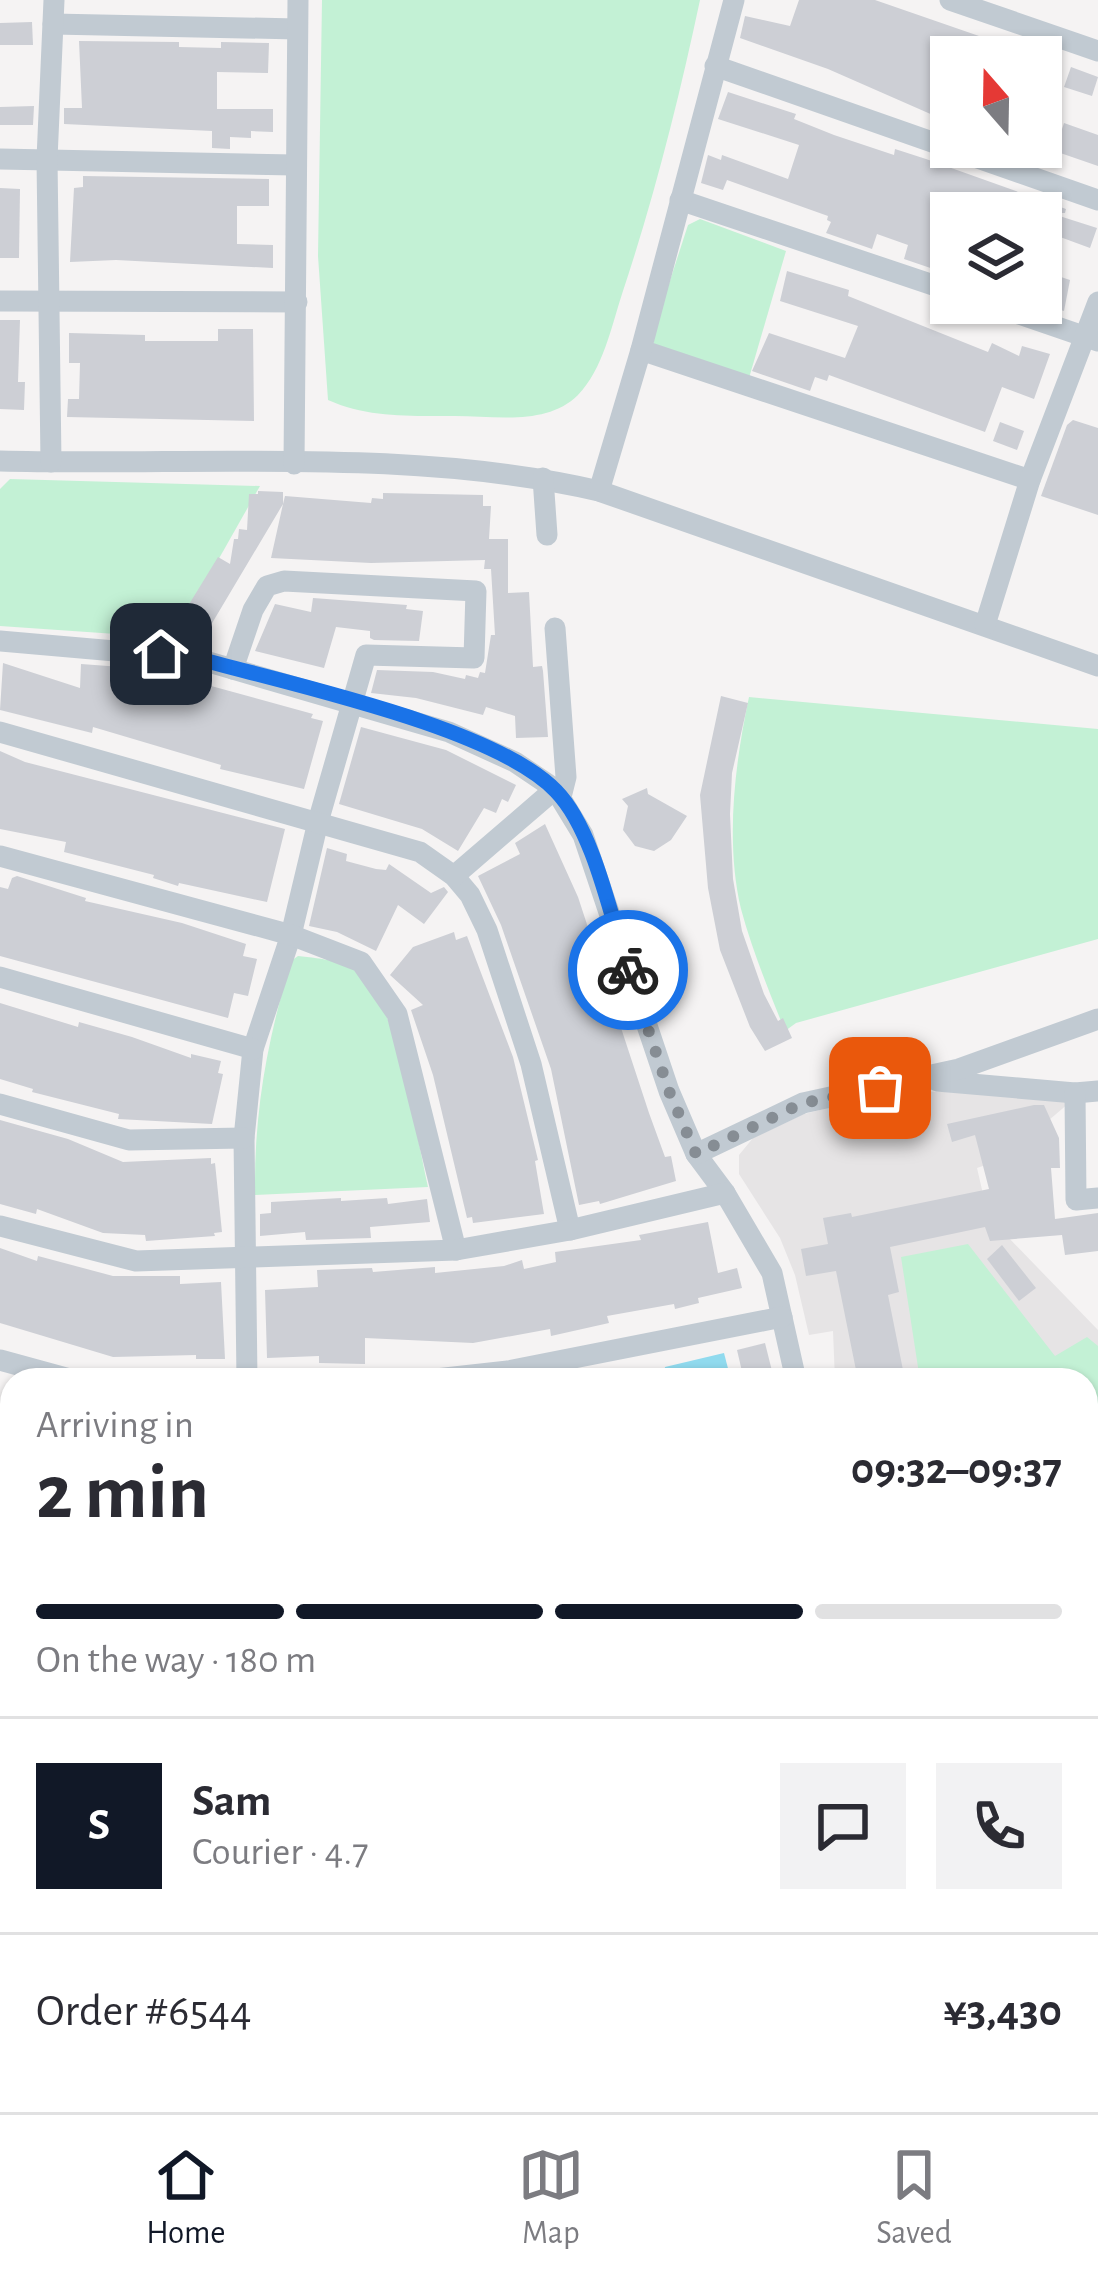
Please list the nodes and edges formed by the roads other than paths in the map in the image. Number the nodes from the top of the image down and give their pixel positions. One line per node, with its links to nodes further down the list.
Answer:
1 (54, 0): 5 (street)
2 (298, 0): 6 (street)
3 (734, 0): 8 (street)
4 (950, 0): 7 (street)
5 (53, 24): 6 (street); 10 (street)
6 (297, 29): 11 (street)
7 (1098, 51)
8 (715, 66): 12 (street); 13 (street)
9 (0, 158): 10 (street)
10 (47, 159): 11 (street); 16 (street)
11 (294, 165): 17 (street)
12 (680, 200): 14 (street); 21 (street)
13 (1098, 200)
14 (930, 284)
15 (0, 301): 16 (street)
16 (49, 301): 17 (street); 23 (street)
17 (297, 302): 24 (street)
18 (1098, 302): 20 (street)
19 (1048, 324): 20 (street)
20 (1092, 339): 26 (street)
21 (641, 350): 26 (street); 27 (street)
22 (0, 460): 23 (street)
23 (51, 462): 24 (street)
24 (294, 464): 25 (street)
25 (543, 478): 27 (street); 28 (street)
26 (1030, 480): 29 (street)
27 (599, 491): 29 (street)
28 (548, 535)
29 (985, 625): 32 (street)
30 (555, 628): 36 (street)
31 (0, 641): 33 (street)
32 (1098, 666)
33 (233, 669): 34 (street); 34 (street)
34 (353, 702): 36 (street); 37 (street)
35 (0, 732): 37 (street)
36 (558, 793): 39 (street); 48 (street)
37 (318, 822): 39 (street); 40 (street)
38 (0, 856): 40 (street)
39 (454, 876): 52 (street)
40 (291, 935): 43 (street); 53 (street)
41 (0, 977): 43 (street)
42 (1098, 1019): 44 (street)
43 (254, 1049): 47 (street)
44 (919, 1080): 45 (street); 48 (street)
45 (1086, 1092): 50 (street)
46 (0, 1105): 47 (street)
47 (244, 1138): 54 (street)
48 (696, 1154): 49 (street)
49 (725, 1193): 52 (street); 55 (street)
50 (1098, 1198)
51 (0, 1226): 54 (street)
52 (570, 1230): 53 (street)
53 (456, 1250): 54 (street)
54 (248, 1257): 58 (street)
55 (782, 1317): 59 (street); 60 (street)
56 (0, 1360): 57 (street)
57 (29, 1368)
58 (248, 1368)
59 (567, 1368)
60 (793, 1368)

